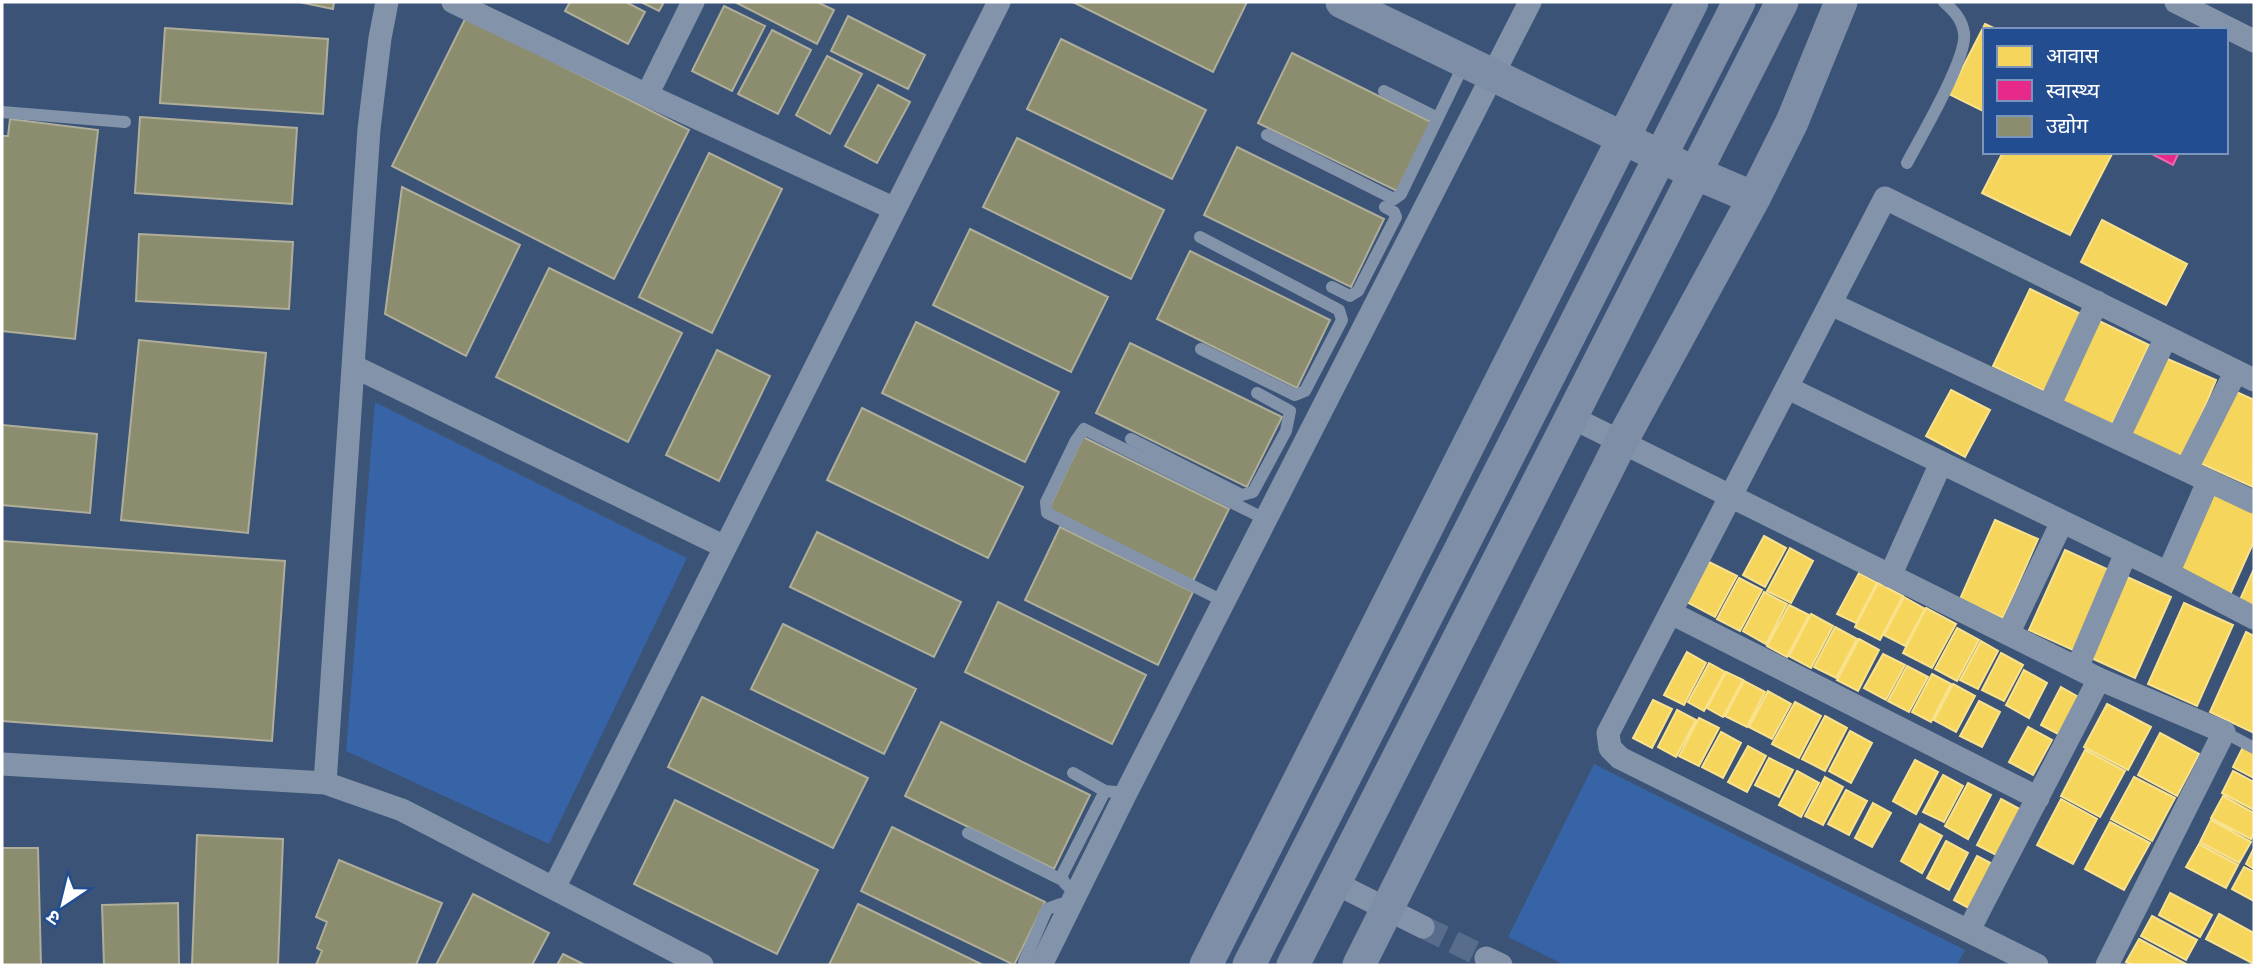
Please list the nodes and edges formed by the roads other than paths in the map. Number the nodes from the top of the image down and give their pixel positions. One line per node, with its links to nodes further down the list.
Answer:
1 (387, 2): 38 (street)
2 (453, 2): 16 (street)
3 (693, 2): 16 (street)
4 (999, 2): 27 (street)
5 (1342, 2): 14 (street)
6 (1530, 2): 14 (street)
7 (1692, 2): 21 (street)
8 (1739, 2): 22 (street)
9 (1782, 2): 24 (street)
10 (1841, 2): 25 (street)
11 (1944, 2): 23 (lane)
12 (2176, 2): 13 (street)
13 (2254, 41)
14 (1479, 68): 18 (lane); 21 (street); 28 (street)
15 (1384, 91): 18 (lane)
16 (648, 95): 27 (street)
17 (2, 112): 19 (lane)
18 (1438, 118): 20 (lane)
19 (125, 122)
20 (1267, 135)
21 (1623, 138): 22 (street); 85 (street)
22 (1660, 156): 24 (street); 86 (street)
23 (1907, 163)
24 (1695, 173): 25 (street); 45 (street)
25 (1754, 198): 49 (street)
26 (1385, 207): 28 (lane)
27 (895, 209): 58 (street)
28 (1406, 222): 31 (street)
29 (1200, 237): 34 (lane)
30 (1332, 287): 31 (lane)
31 (1368, 296): 35 (street)
32 (2097, 302): 33 (street); 36 (street); 44 (street)
33 (1830, 304): 40 (street); 44 (street)
34 (1342, 320): 35 (lane); 41 (lane)
35 (1363, 331): 43 (street)
36 (2166, 337): 39 (street); 47 (street)
37 (1201, 349): 41 (lane)
38 (353, 366): 58 (street); 72 (street)
39 (2245, 375): 51 (street)
40 (1788, 388): 50 (street); 54 (street)
41 (1305, 391): 43 (lane)
42 (1257, 393): 46 (lane)
43 (1326, 402): 46 (street)
44 (2049, 406): 47 (street)
45 (1571, 417): 49 (street); 76 (street)
46 (1296, 436): 53 (lane); 56 (street)
47 (2118, 438): 51 (street)
48 (1131, 439): 53 (lane)
49 (1621, 442): 54 (street); 79 (street)
50 (1941, 463): 57 (street); 61 (street)
51 (2186, 470): 52 (street)
52 (2208, 482): 55 (street); 60 (street)
53 (1253, 492): 56 (lane)
54 (1731, 497): 61 (street); 63 (street)
55 (2254, 502)
56 (1271, 512): 62 (street); 62 (lane)
57 (2062, 522): 59 (street); 65 (street)
58 (725, 547): 77 (street)
59 (2126, 553): 60 (street); 66 (street)
60 (2168, 573): 64 (street)
61 (1890, 576): 65 (street)
62 (1225, 602): 73 (street)
63 (1671, 613): 74 (street); 81 (street)
64 (2254, 618)
65 (2008, 634): 66 (street)
66 (2077, 668): 67 (street)
67 (2099, 679): 68 (street); 74 (street)
68 (2224, 732): 69 (lane); 90 (street)
69 (2254, 748)
70 (2, 764): 72 (street)
71 (1073, 774): 73 (lane)
72 (325, 783): 77 (street)
73 (1116, 792): 78 (street)
74 (2038, 798): 81 (street)
75 (968, 833): 78 (lane)
76 (1335, 883): 79 (street); 87 (street)
77 (554, 888): 82 (street)
78 (1070, 893): 83 (lane); 84 (street)
79 (1387, 909): 80 (street); 88 (street)
80 (1423, 927)
81 (1969, 930): 89 (street)
82 (702, 965)
83 (1025, 965)
84 (1041, 965)
85 (1206, 965)
86 (1249, 965)
87 (1293, 965)
88 (1359, 965)
89 (2037, 965)
90 (2107, 965)

